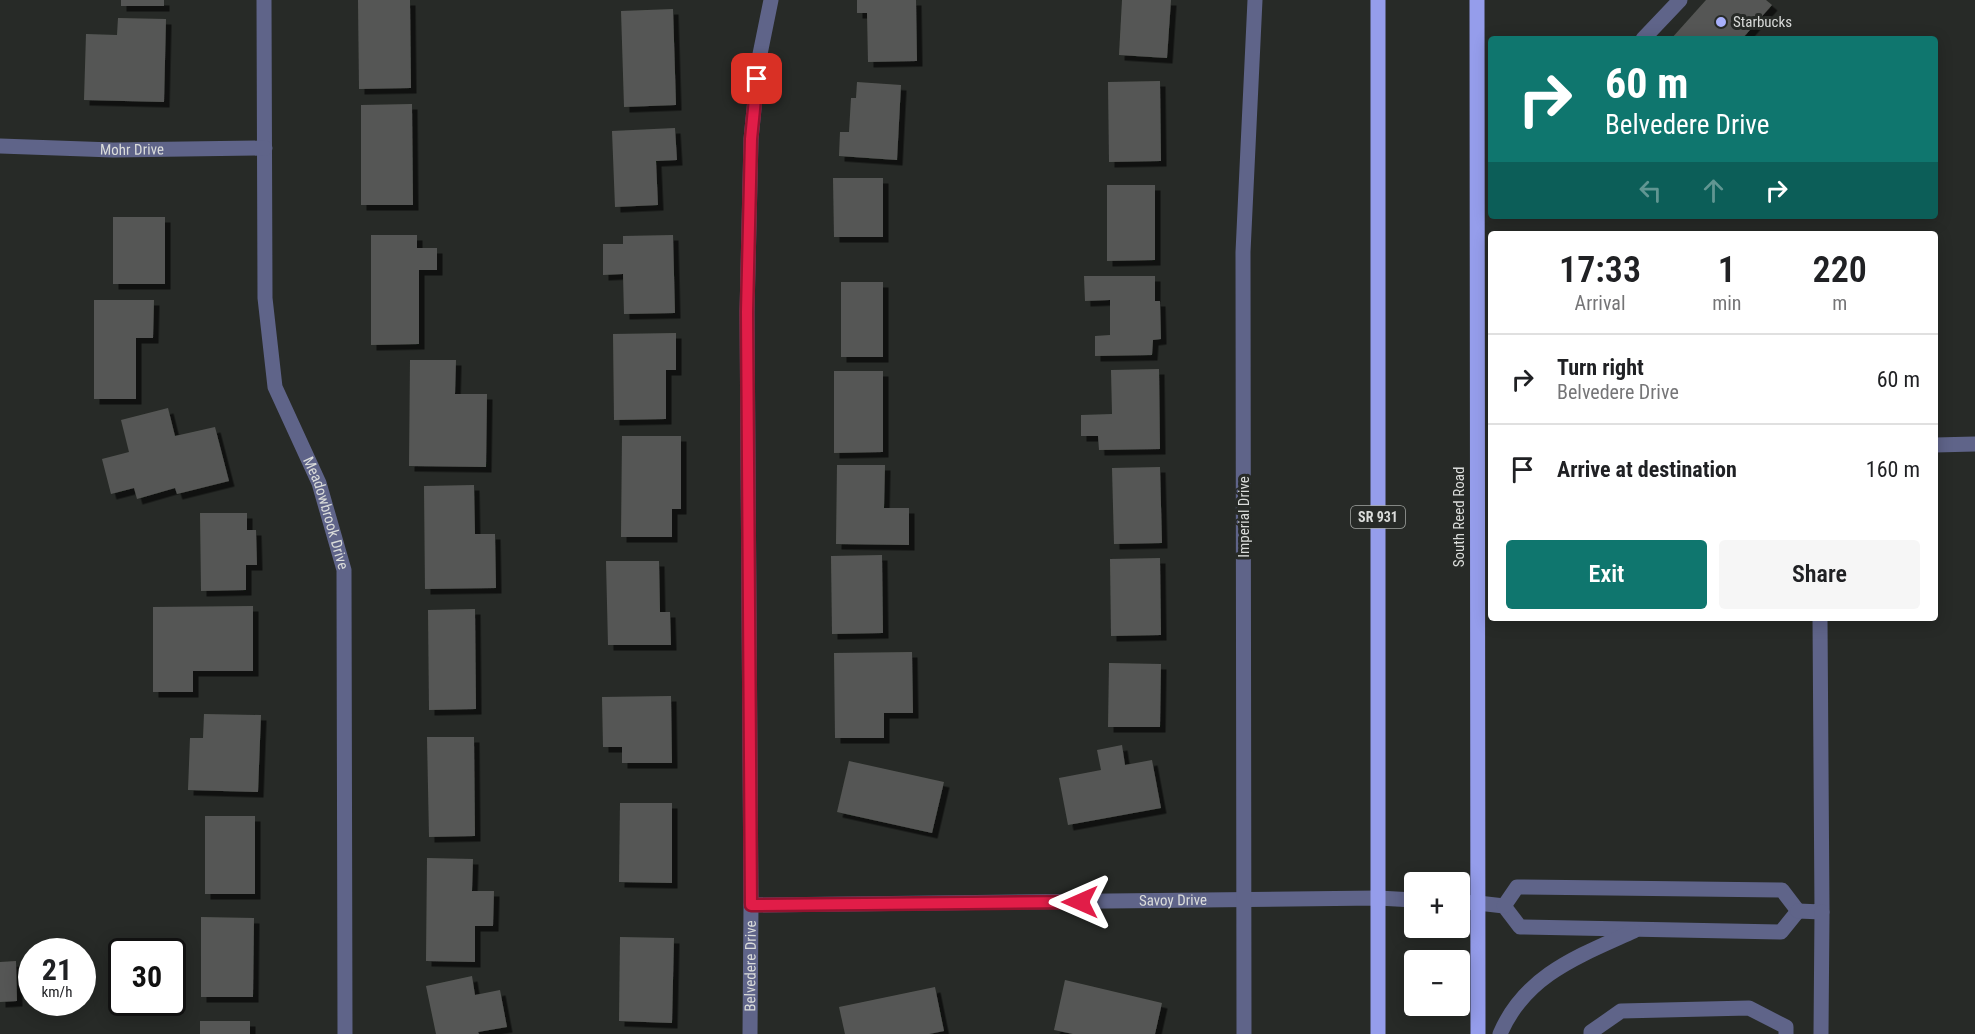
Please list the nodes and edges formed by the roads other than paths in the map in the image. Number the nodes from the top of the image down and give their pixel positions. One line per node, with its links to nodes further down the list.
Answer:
1 (264, 0): 9 (street, Meadowbrook Drive)
2 (771, 0): 18 (street, Belvedere Drive)
3 (1255, 0): 15 (street, Imperial Drive)
4 (1378, 0): 13 (main road, SR 931)
5 (1477, 0): 17 (main road, South Reed Road)
6 (1680, 0): 7 (street)
7 (1646, 36)
8 (0, 146): 9 (street, Mohr Drive)
9 (264, 147): 23 (street, Meadowbrook Drive)
10 (1975, 444): 11 (street)
11 (1938, 445)
12 (1820, 621): 21 (street)
13 (1378, 898): 14 (street, Savoy Drive); 15 (street, Savoy Drive); 26 (main road, SR 931)
14 (1404, 899)
15 (1244, 900): 18 (street, Savoy Drive); 25 (street, Imperial Drive)
16 (1470, 903): 17 (street)
17 (1478, 903): 19 (street); 27 (main road, South Reed Road)
18 (751, 905): 24 (street, Belvedere Drive)
19 (1504, 906): 20 (street); 22 (street)
20 (1798, 912): 21 (street); 22 (street)
21 (1822, 912): 31 (street)
22 (1639, 929): 28 (street)
23 (345, 1034)
24 (750, 1034)
25 (1244, 1034)
26 (1378, 1034)
27 (1478, 1034)
28 (1500, 1034)
29 (1592, 1034): 30 (street)
30 (1786, 1034)
31 (1821, 1034)

